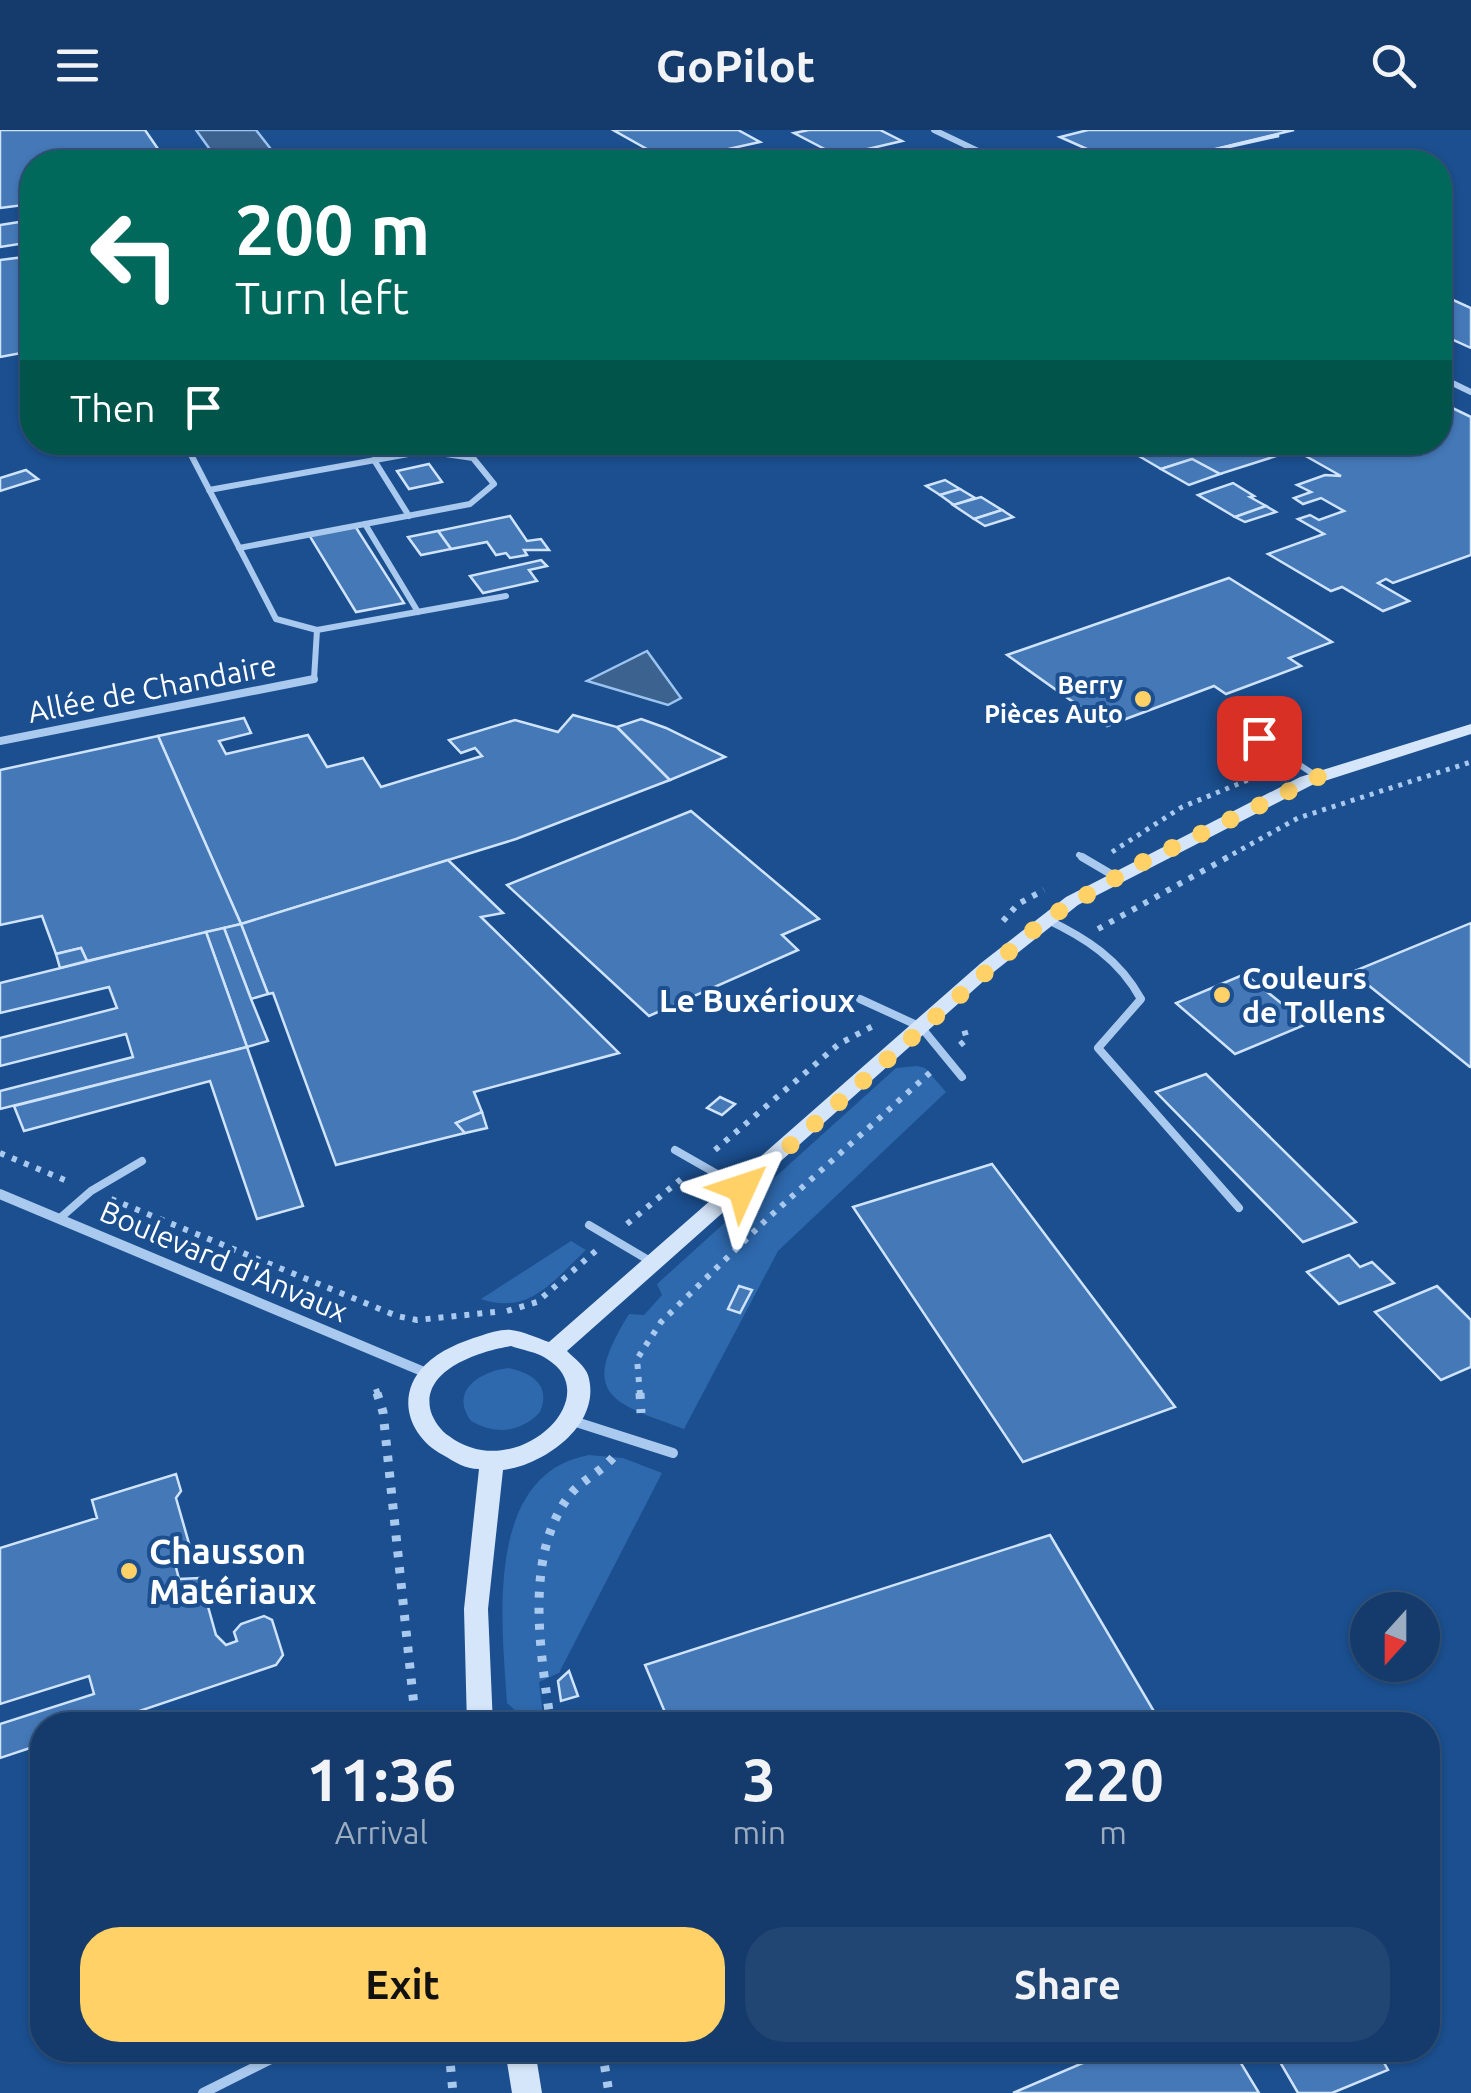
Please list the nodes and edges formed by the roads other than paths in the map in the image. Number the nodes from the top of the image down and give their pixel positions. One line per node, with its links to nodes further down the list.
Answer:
1 (934, 130): 2 (street)
2 (976, 150)
3 (192, 455): 7 (lane)
4 (422, 455): 6 (lane)
5 (462, 455): 8 (lane)
6 (374, 460): 7 (lane); 8 (lane)
7 (209, 490): 10 (lane)
8 (409, 516): 9 (lane)
9 (365, 524): 10 (lane); 12 (lane)
10 (239, 548): 13 (lane)
11 (506, 596): 12 (lane)
12 (418, 612): 13 (lane)
13 (317, 630): 14 (lane)
14 (314, 678): 17 (street, Allée de Chandaire)
15 (1228, 718): 18 (lane)
16 (1471, 729): 18 (street)
17 (0, 741)
18 (1318, 777): 20 (street)
19 (1079, 855): 20 (lane)
20 (1116, 876): 21 (street)
21 (1046, 919): 23 (street); 29 (lane)
22 (860, 999): 23 (lane)
23 (921, 1027): 24 (lane); 27 (street)
24 (962, 1078)
25 (674, 1150): 27 (lane)
26 (142, 1161): 30 (lane)
27 (742, 1188): 32 (street)
28 (0, 1194): 30 (street, Boulevard d'Anvaux)
29 (1238, 1208)
30 (58, 1219): 34 (street, Boulevard d'Anvaux)
31 (589, 1225): 32 (lane)
32 (653, 1263): 33 (street)
33 (554, 1350): 34 (street); 35 (street)
34 (429, 1374): 37 (street)
35 (573, 1421): 36 (lane); 37 (street)
36 (673, 1452)
37 (492, 1460): 38 (street)
38 (480, 1712)
39 (265, 2062): 41 (lane)
40 (522, 2062): 42 (street)
41 (203, 2093)
42 (527, 2093)

